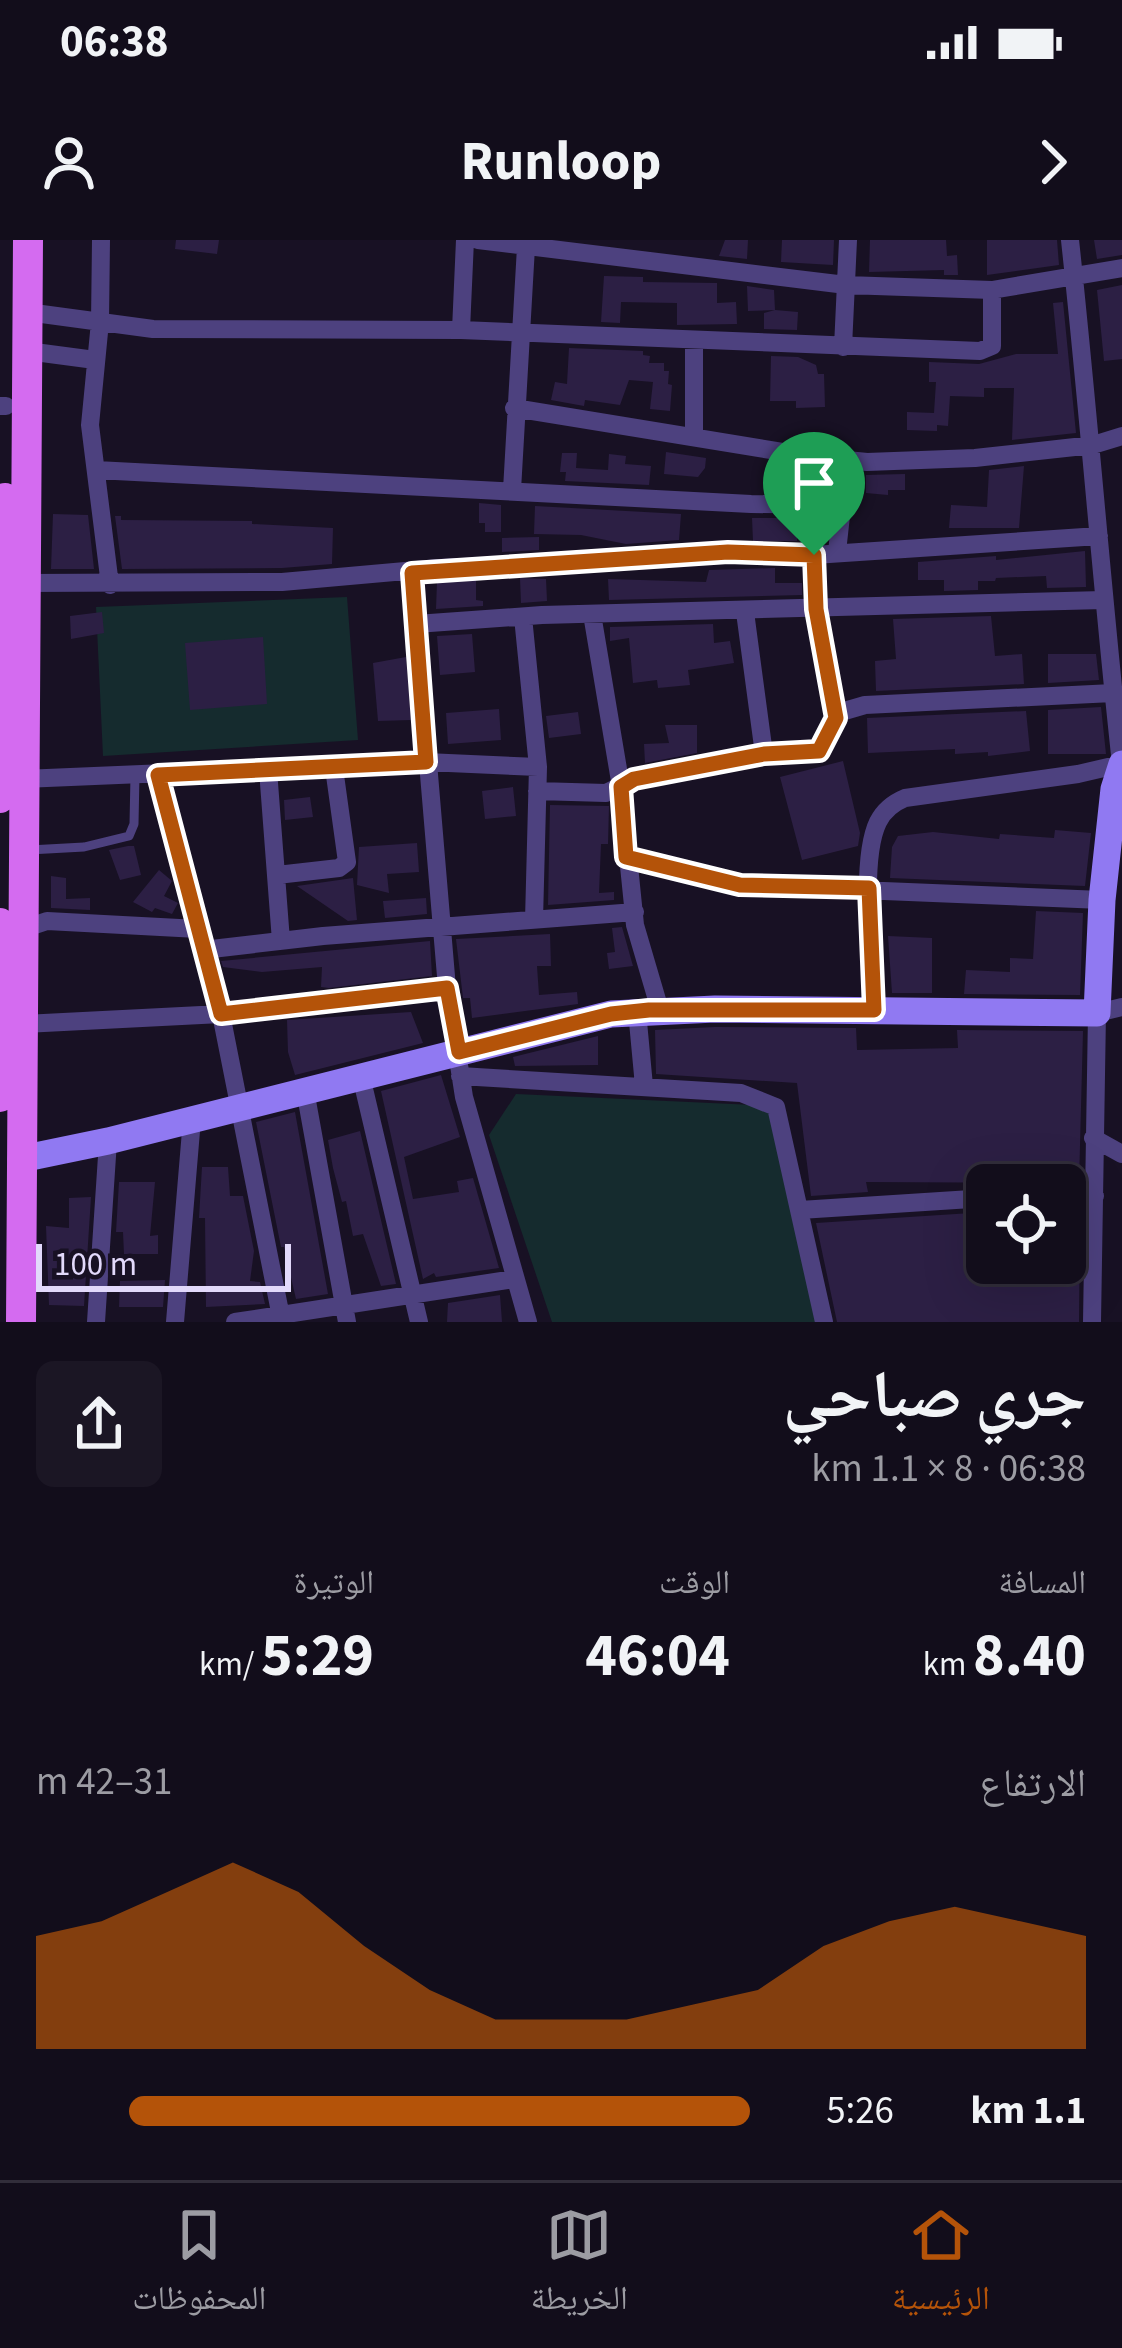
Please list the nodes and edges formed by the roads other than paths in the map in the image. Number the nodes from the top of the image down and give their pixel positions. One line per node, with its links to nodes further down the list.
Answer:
1 (9, 240): 22 (main road)
2 (28, 240): 14 (main road)
3 (101, 240): 15 (street)
4 (465, 240): 16 (street)
5 (478, 240): 8 (street)
6 (848, 240): 12 (street)
7 (1070, 240): 11 (street)
8 (526, 247): 9 (street); 17 (street)
9 (621, 249): 12 (street)
10 (1122, 268): 11 (street)
11 (1073, 274): 13 (street); 26 (street)
12 (846, 285): 13 (street); 19 (street)
13 (992, 290): 19 (street)
14 (27, 312): 15 (street); 20 (main road)
15 (100, 322): 16 (street); 21 (street)
16 (461, 330): 17 (street)
17 (520, 332): 18 (street); 23 (street)
18 (694, 341): 19 (street); 25 (street)
19 (843, 347)
20 (27, 351): 21 (street); 37 (main road)
21 (95, 360): 28 (street)
22 (3, 406): 56 (main road)
23 (514, 408): 25 (street); 29 (street)
24 (1122, 436): 26 (street)
25 (694, 437): 27 (street)
26 (1093, 445): 27 (street); 31 (street)
27 (847, 461): 30 (street)
28 (96, 470): 29 (street); 38 (street)
29 (512, 490): 30 (street)
30 (842, 505): 32 (street)
31 (1099, 536): 32 (street); 36 (street)
32 (837, 552): 33 (street)
33 (814, 555): 35 (street); 40 (street)
34 (1122, 572): 36 (street)
35 (412, 573): 38 (street); 44 (street)
36 (1101, 574): 39 (street)
37 (25, 584): 38 (street); 56 (main road)
38 (110, 585)
39 (1103, 600): 40 (street); 45 (street)
40 (816, 609): 41 (street); 46 (street)
41 (745, 612): 42 (street); 47 (street)
42 (592, 614): 43 (street); 55 (street)
43 (523, 616): 44 (street); 49 (street)
44 (416, 624): 48 (street)
45 (1113, 693): 46 (street); 54 (street)
46 (836, 718): 47 (street)
47 (764, 754): 55 (street)
48 (426, 762): 49 (street); 50 (street); 66 (street)
49 (538, 767): 57 (street)
50 (334, 768): 51 (street); 60 (street)
51 (268, 770): 52 (street); 60 (street)
52 (158, 775): 53 (street); 67 (street)
53 (135, 776): 56 (street); 58 (lane)
54 (1120, 777): 61 (street); 62 (street)
55 (621, 787): 57 (street); 59 (street)
56 (12, 789): 58 (main road)
57 (537, 791): 65 (street)
58 (23, 850): 64 (main road)
59 (626, 857): 61 (street); 63 (street)
60 (278, 875): 68 (street)
61 (869, 888): 62 (street); 73 (street)
62 (1102, 900): 74 (street)
63 (635, 912): 65 (street); 72 (street)
64 (16, 920): 67 (street); 71 (main road); 76 (main road)
65 (534, 920): 66 (street)
66 (439, 927): 68 (street); 70 (street)
67 (198, 928): 69 (street)
68 (281, 941): 69 (street)
69 (203, 950): 75 (street)
70 (447, 988): 75 (street); 77 (street)
71 (1, 994): 81 (main road)
72 (648, 1010): 73 (street); 77 (street); 79 (street)
73 (874, 1010): 74 (street)
74 (1109, 1010): 84 (street)
75 (221, 1014): 76 (street); 82 (street)
76 (24, 1024): 87 (main road)
77 (459, 1064): 78 (street); 79 (street); 92 (street)
78 (362, 1076): 80 (street); 93 (street)
79 (644, 1086): 91 (street)
80 (304, 1090): 82 (street); 94 (street)
81 (0, 1097)
82 (238, 1108): 83 (street); 95 (street)
83 (192, 1119): 85 (street); 98 (street)
84 (1093, 1138): 86 (street); 89 (street)
85 (108, 1142): 87 (street); 97 (street)
86 (1122, 1154)
87 (21, 1159): 96 (main road)
88 (1086, 1196): 89 (street)
89 (1094, 1196): 103 (street)
90 (966, 1199): 91 (street)
91 (800, 1210): 102 (street)
92 (514, 1279): 93 (street); 101 (street)
93 (413, 1294): 94 (street); 100 (street)
94 (346, 1314): 95 (street)
95 (281, 1319): 99 (street)
96 (21, 1322)
97 (96, 1322)
98 (175, 1322)
99 (235, 1322)
100 (419, 1322)
101 (528, 1322)
102 (824, 1322)
103 (1092, 1322)

